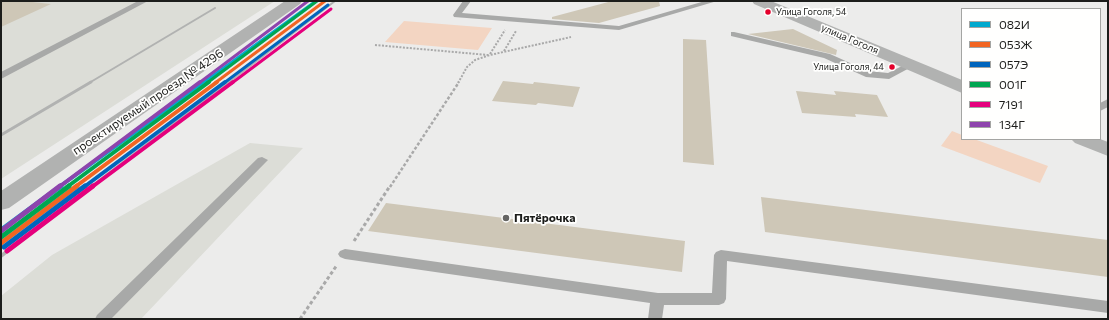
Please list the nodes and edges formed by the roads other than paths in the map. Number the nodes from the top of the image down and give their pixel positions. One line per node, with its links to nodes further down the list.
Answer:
1 (144, 1): 8 (lane)
2 (295, 1): 13 (street, проектируемый проезд № 4296)
3 (467, 1): 4 (lane)
4 (714, 1)
5 (759, 1): 7 (street, улица Гоголя)
6 (734, 34): 7 (lane)
7 (911, 65): 9 (street, улица Гоголя)
8 (1, 76)
9 (961, 86)
10 (1084, 140): 11 (street)
11 (1108, 150)
12 (262, 160): 17 (lane)
13 (1, 202)
14 (345, 254): 15 (lane)
15 (658, 299): 16 (lane); 18 (lane)
16 (1108, 307)
17 (102, 319)
18 (655, 319)

